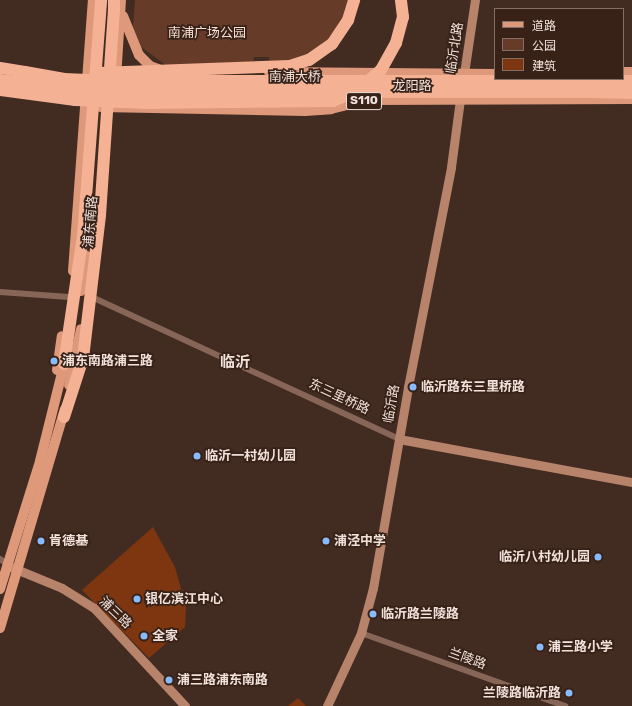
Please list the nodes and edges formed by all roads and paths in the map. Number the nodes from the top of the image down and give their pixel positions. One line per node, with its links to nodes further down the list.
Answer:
1 (93, 0): 20 (main road, 浦东南路)
2 (101, 0): 29 (highway, bridge)
3 (104, 0): 25 (main road, 浦东南路)
4 (110, 0): 25 (main road, 浦东南路)
5 (114, 0): 31 (highway, bridge)
6 (121, 0): 14 (main road, 龙阳路 / S110); 25 (main road, 浦东南路)
7 (354, 0): 11 (highway, bridge)
8 (401, 0): 21 (highway, bridge)
9 (475, 0): 14 (street, 临沂北路)
10 (0, 68): 11 (highway, 南浦大桥)
11 (25, 72): 19 (highway, 南浦大桥, bridge)
12 (494, 74): 14 (main road, 龙阳路 / S110)
13 (0, 75): 16 (street)
14 (464, 75): 23 (street, 临沂北路)
15 (0, 80): 19 (highway, 南浦大桥, bridge)
16 (40, 81): 18 (street); 20 (street)
17 (632, 81): 19 (highway)
18 (0, 86)
19 (589, 86): 22 (highway)
20 (85, 87): 27 (main road, 浦东南路)
21 (0, 90)
22 (632, 93)
23 (460, 100): 24 (main road, 龙阳路 / S110); 25 (main road, 龙阳路 / S110); 33 (street, 临沂路)
24 (632, 100)
25 (104, 107): 28 (main road, 浦东南路); 29 (main road, 浦东南路); 31 (main road, 浦东南路)
26 (0, 292): 27 (street)
27 (69, 297): 30 (main road, 浦东南路)
28 (96, 299): 32 (main road, 浦东南路); 33 (street, 东三里桥路)
29 (64, 364): 30 (main road, 浦东南路)
30 (54, 403): 35 (main road, 浦东南路)
31 (64, 416): 32 (main road, 浦东南路)
32 (55, 439): 35 (main road, 浦东南路)
33 (399, 439): 34 (street, 东三里桥路); 38 (street, 临沂路)
34 (632, 482)
35 (8, 565): 36 (main road, 浦东南路); 37 (main road, 浦东南路); 39 (street, 浦三路)
36 (0, 589)
37 (0, 628)
38 (361, 633): 40 (street, 临沂路); 41 (street, 兰陵路)
39 (185, 706)
40 (328, 706)
41 (565, 706)

